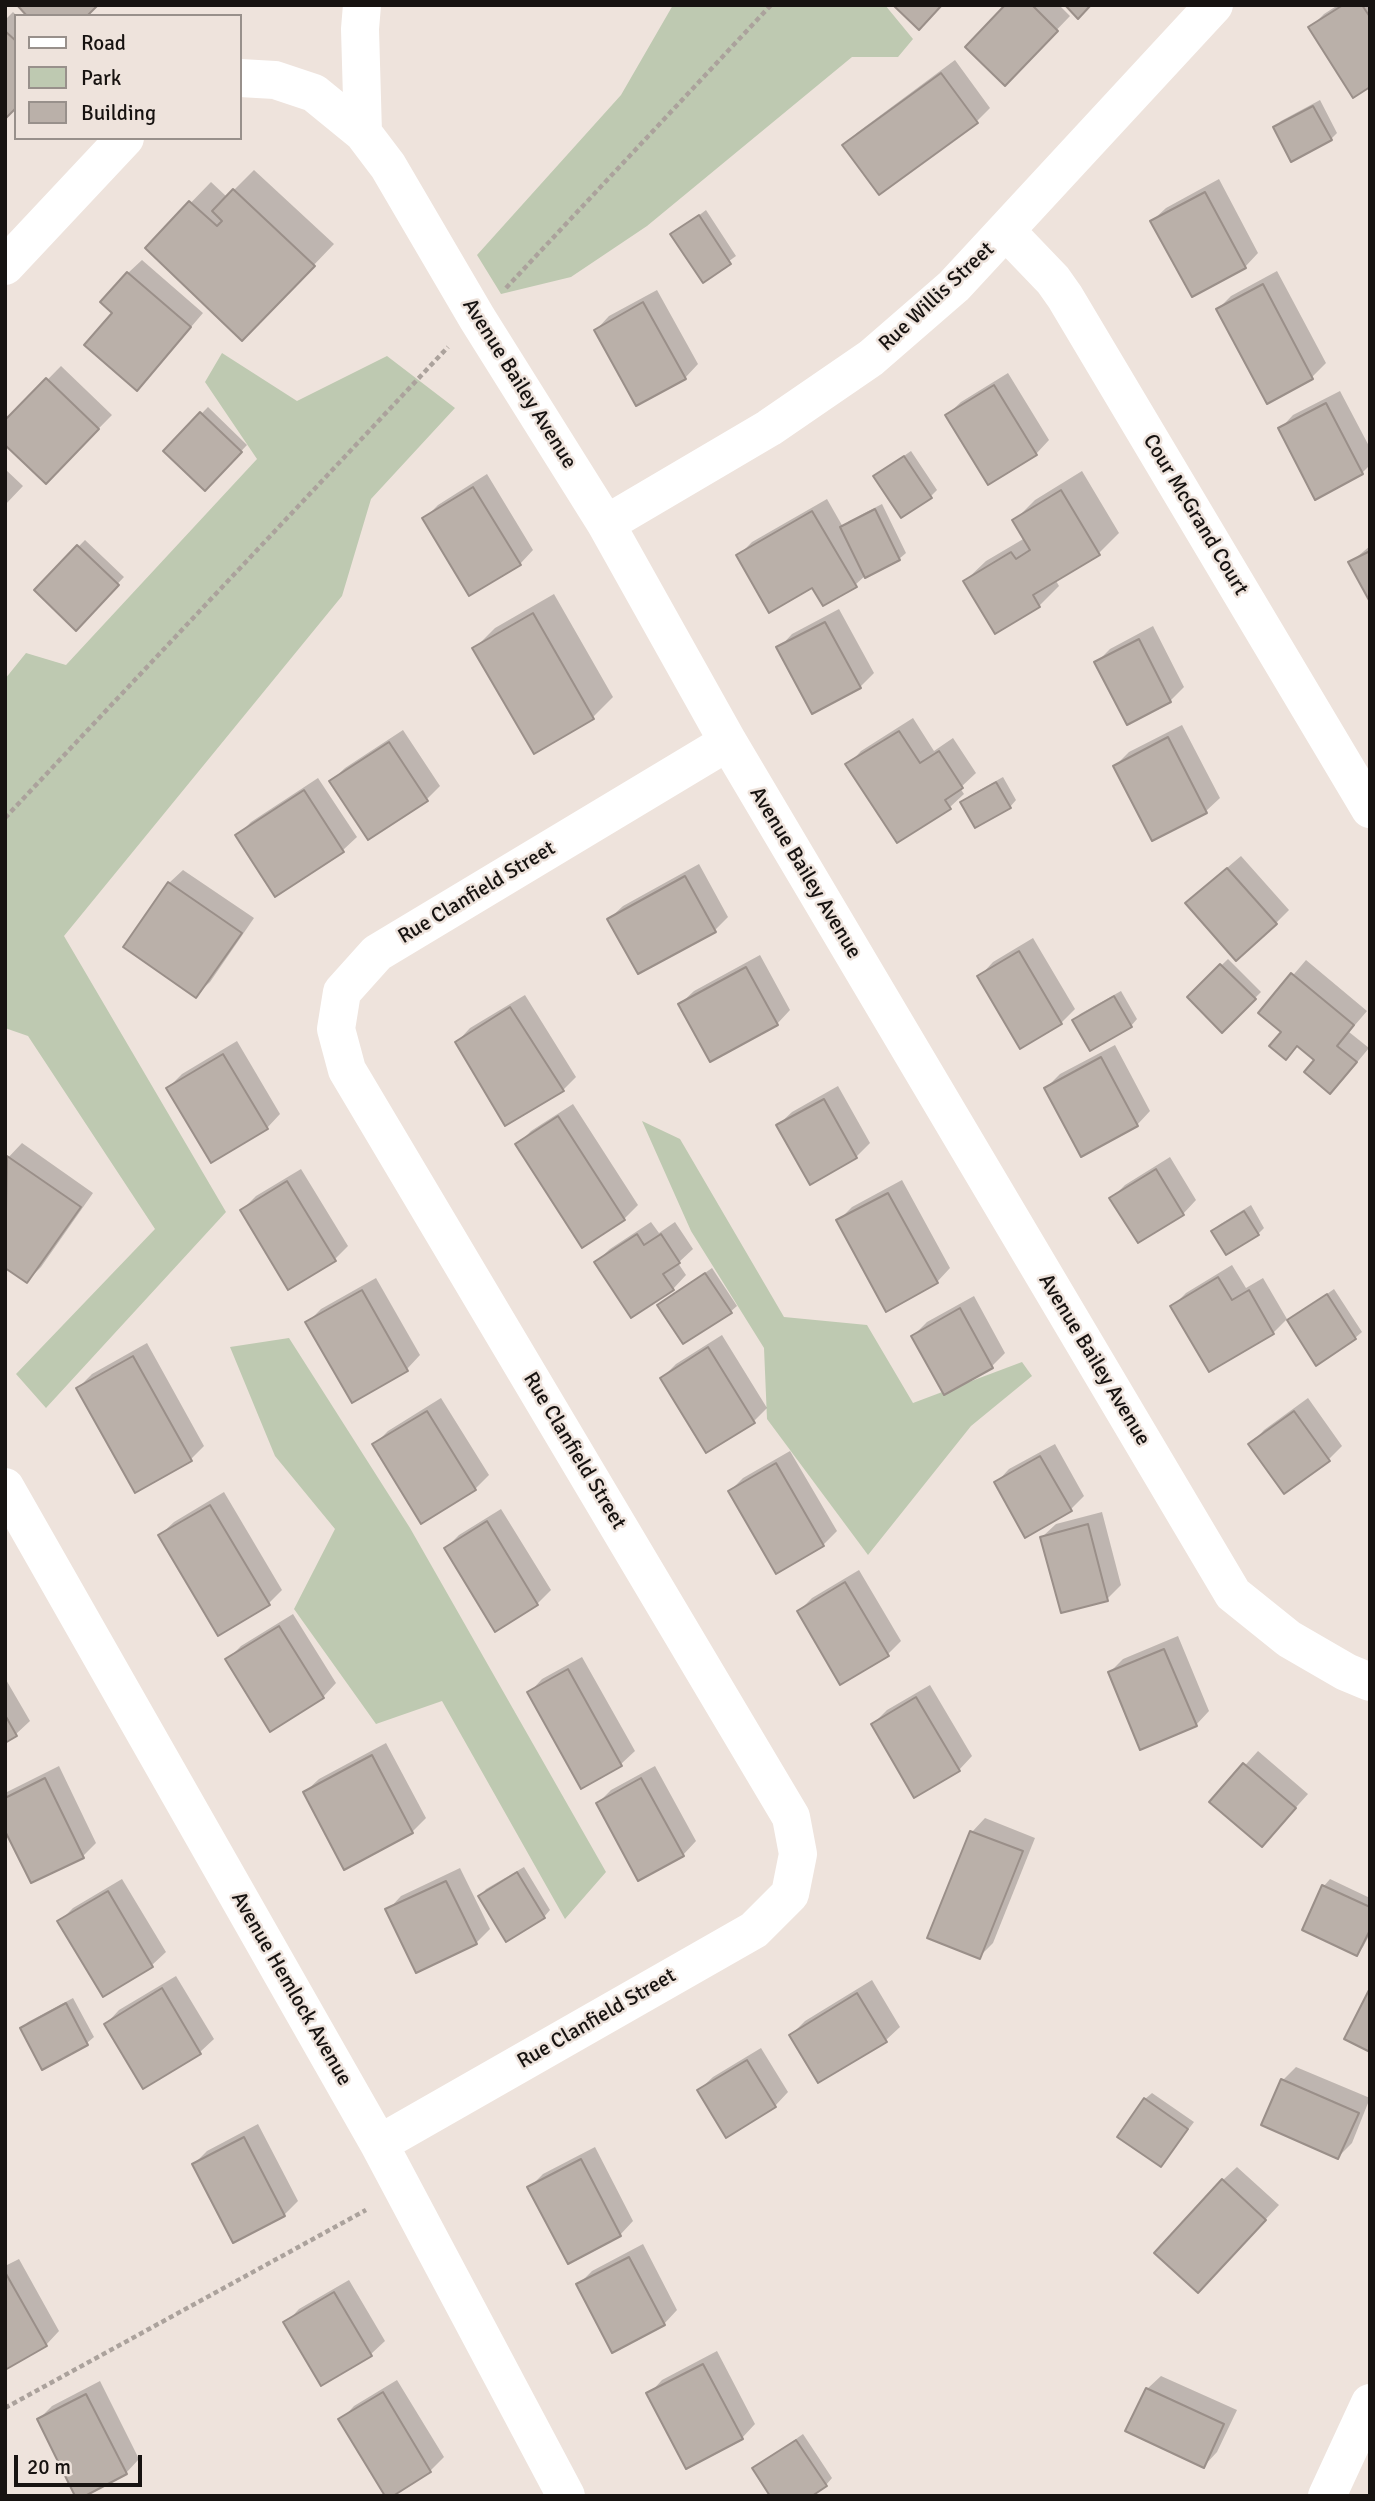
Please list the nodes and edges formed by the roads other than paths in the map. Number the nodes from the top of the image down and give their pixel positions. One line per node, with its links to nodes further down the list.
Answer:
1 (362, 5): 4 (street)
2 (1214, 5): 6 (street, Rue Willis Street)
3 (242, 78): 4 (street, Avenue Bailey Avenue)
4 (363, 133): 8 (street, Avenue Bailey Avenue)
5 (123, 140): 7 (street)
6 (1006, 231): 8 (street, Rue Willis Street); 10 (street, Cour McGrand Court)
7 (5, 266)
8 (606, 524): 9 (street, Avenue Bailey Avenue)
9 (728, 742): 12 (street, Avenue Bailey Avenue); 13 (street, Rue Clanfield Street)
10 (1370, 809)
11 (5, 1488): 13 (street, Avenue Hemlock Avenue)
12 (1370, 1682)
13 (379, 2144): 15 (street, Avenue Hemlock Avenue)
14 (1370, 2403): 16 (street)
15 (566, 2496)
16 (1327, 2496)

